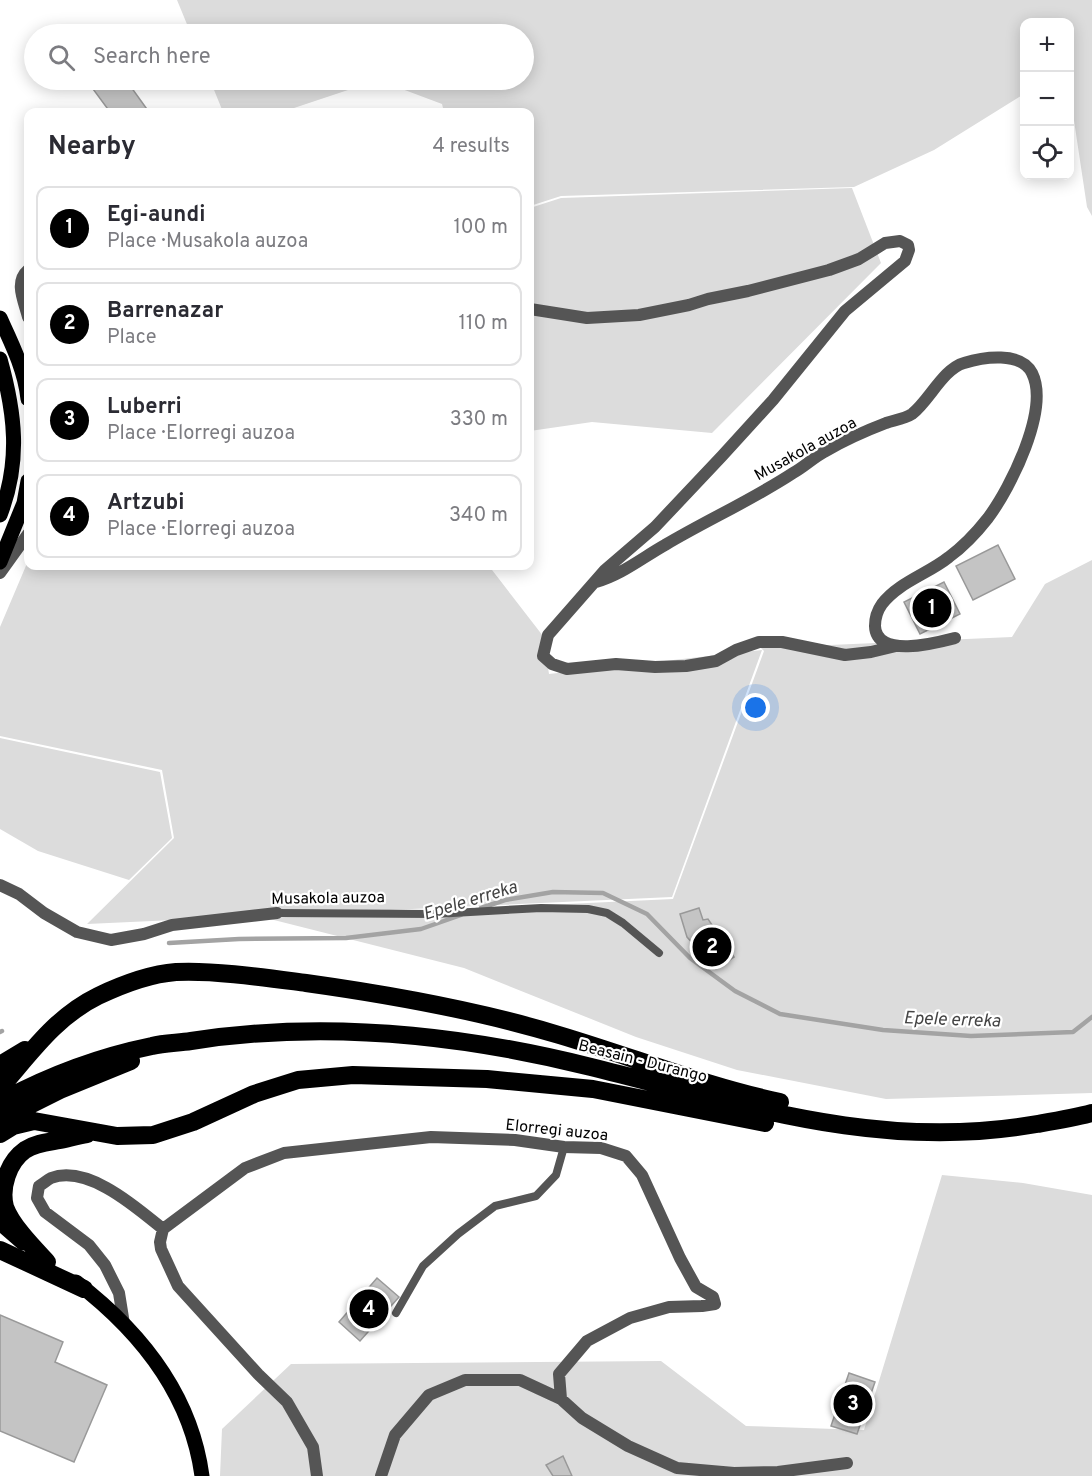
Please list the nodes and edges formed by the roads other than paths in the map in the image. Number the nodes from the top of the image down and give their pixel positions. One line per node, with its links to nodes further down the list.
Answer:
1 (24, 276): 2 (street)
2 (24, 302)
3 (534, 310): 12 (street, Musakola auzoa)
4 (0, 318): 6 (main road)
5 (0, 359): 8 (main road)
6 (24, 379)
7 (24, 503): 10 (main road)
8 (0, 515)
9 (24, 540): 11 (street)
10 (0, 562)
11 (0, 573)
12 (596, 582): 14 (street, Musakola auzoa); 14 (street, Musakola auzoa)
13 (955, 638): 14 (street, Musakola auzoa)
14 (896, 646)
15 (0, 885): 16 (street, Musakola auzoa)
16 (277, 913): 17 (lane, Musakola auzoa)
17 (659, 953)
18 (35, 1045): 19 (highway); 21 (highway); 25 (highway)
19 (0, 1065)
20 (70, 1077): 22 (highway); 24 (highway); 25 (highway, Beasain - Durango)
21 (0, 1088)
22 (0, 1102)
23 (1092, 1113): 25 (highway, Beasain - Durango)
24 (0, 1120)
25 (876, 1130): 26 (highway)
26 (93, 1133): 27 (highway); 33 (highway)
27 (0, 1134)
28 (564, 1148): 30 (street, Elorregi auzoa); 35 (lane); 37 (street, Elorregi auzoa)
29 (0, 1223): 33 (main road)
30 (164, 1229): 36 (street); 40 (street)
31 (0, 1238): 33 (main road)
32 (0, 1250): 34 (highway)
33 (47, 1262): 34 (main road)
34 (84, 1289): 36 (main road)
35 (396, 1313)
36 (124, 1324): 39 (main road)
37 (561, 1399): 38 (street); 41 (street)
38 (847, 1464)
39 (202, 1476)
40 (317, 1476)
41 (381, 1476)

